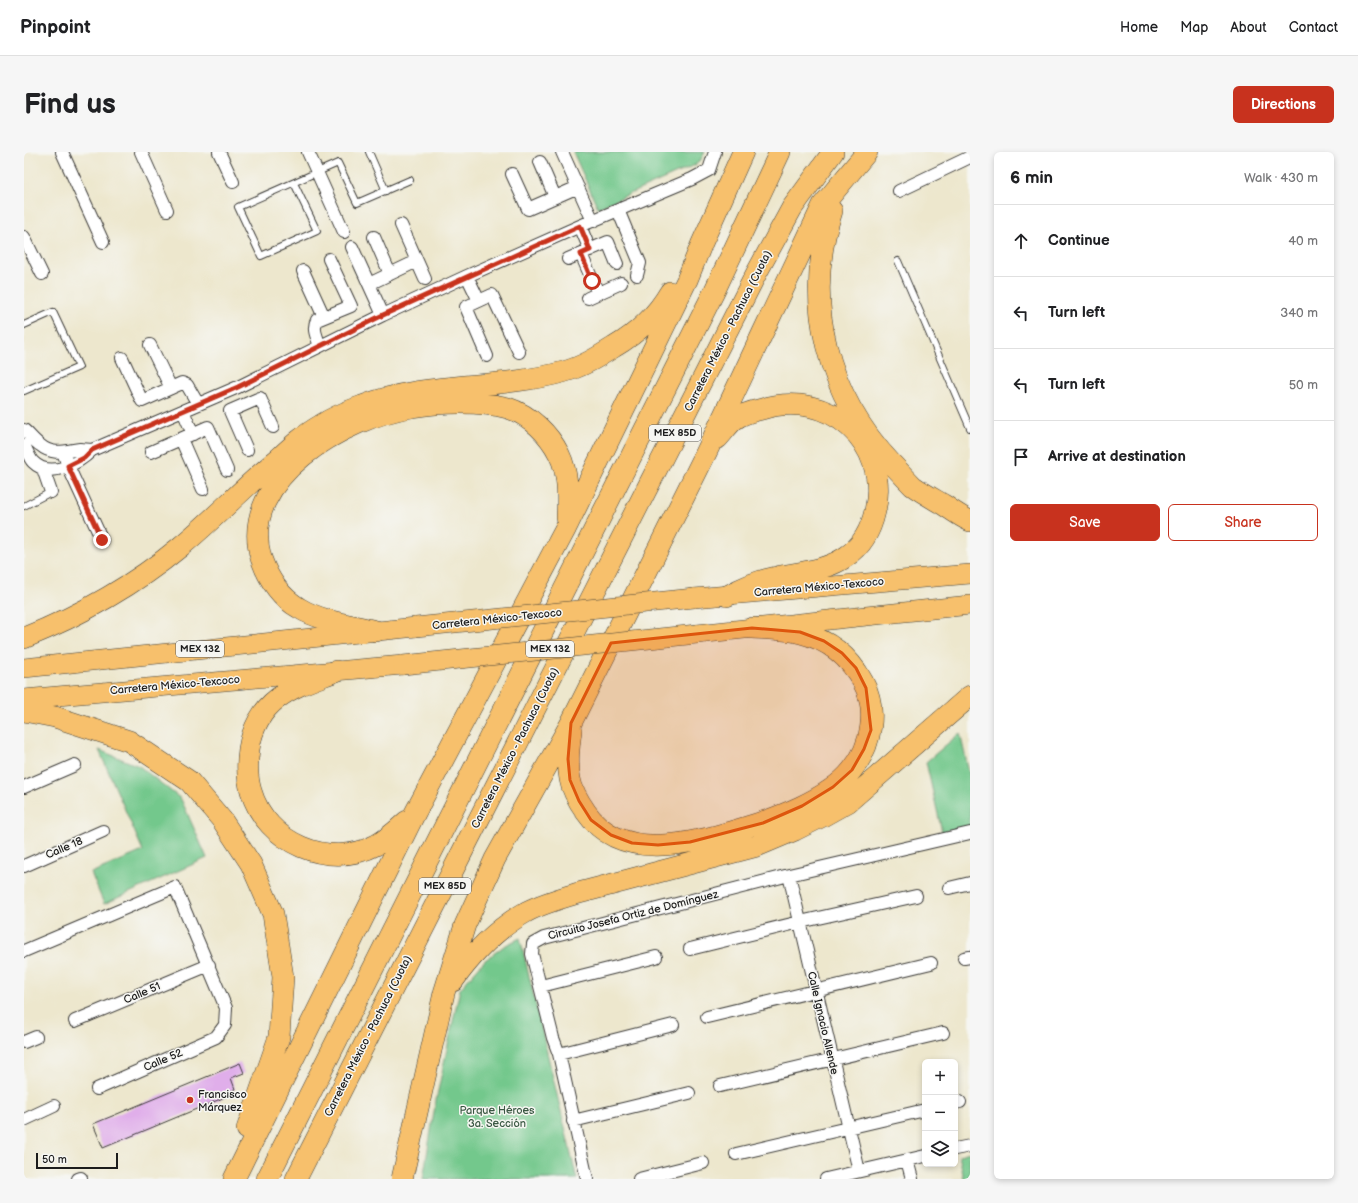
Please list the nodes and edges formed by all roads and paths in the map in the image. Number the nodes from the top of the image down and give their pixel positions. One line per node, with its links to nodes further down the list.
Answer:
1 (62, 152): 32 (street)
2 (140, 152): 24 (street)
3 (219, 152): 17 (street)
4 (308, 152): 14 (street)
5 (369, 152): 21 (lane)
6 (562, 152): 20 (street)
7 (715, 152): 25 (street)
8 (743, 152): 33 (highway)
9 (780, 152): 141 (highway, MEX 85D)
10 (833, 152): 142 (highway, Carretera México - Pachuca (Cuota) / MEX 85D)
11 (867, 152): 19 (highway)
12 (970, 157): 22 (street)
13 (540, 162): 23 (street)
14 (318, 172): 18 (lane); 21 (lane); 29 (street)
15 (512, 174): 23 (street)
16 (410, 180): 21 (lane)
17 (233, 182)
18 (294, 183): 18 (lane)
19 (840, 185): 72 (highway); 81 (highway)
20 (578, 187): 23 (street); 26 (street)
21 (386, 191)
22 (898, 191)
23 (555, 197)
24 (167, 210)
25 (618, 210): 26 (street); 44 (street)
26 (593, 221): 28 (street)
27 (401, 225): 38 (street)
28 (580, 226): 35 (street); 45 (street)
29 (344, 232)
30 (24, 237): 42 (street)
31 (374, 237): 43 (street)
32 (103, 242)
33 (702, 243): 82 (highway); 89 (highway)
34 (352, 247): 48 (street)
35 (586, 252): 37 (street); 40 (street); 47 (street)
36 (329, 259): 51 (street)
37 (568, 259)
38 (417, 261): 43 (street); 46 (street)
39 (898, 261): 65 (lane)
40 (617, 264)
41 (303, 271): 51 (street)
42 (42, 274)
43 (390, 274): 48 (street)
44 (637, 275)
45 (468, 276): 49 (street); 50 (street)
46 (425, 279)
47 (621, 283)
48 (369, 284): 50 (street)
49 (478, 301): 55 (street); 56 (street)
50 (383, 315): 54 (street)
51 (324, 316): 54 (street)
52 (24, 325): 60 (lane)
53 (150, 345): 59 (street)
54 (320, 346): 58 (street)
55 (518, 352)
56 (487, 356)
57 (122, 358): 59 (street)
58 (238, 387): 61 (street); 62 (street)
59 (171, 388): 61 (street)
60 (24, 391)
61 (198, 404): 63 (street)
62 (244, 404): 64 (street); 71 (street)
63 (183, 411): 67 (street); 70 (street)
64 (273, 427)
65 (970, 428)
66 (24, 430): 73 (street)
67 (193, 434): 68 (street); 77 (street)
68 (181, 439): 74 (street); 78 (street)
69 (24, 445): 76 (street)
70 (92, 450): 73 (street); 75 (street)
71 (247, 450)
72 (707, 451): 85 (highway); 95 (highway)
73 (63, 452): 75 (street)
74 (151, 452)
75 (68, 466): 76 (street); 83 (street)
76 (43, 469): 79 (street)
77 (227, 470)
78 (203, 489)
79 (51, 492): 80 (lane)
80 (24, 506)
81 (970, 521)
82 (566, 528): 88 (highway); 98 (highway)
83 (102, 540)
84 (970, 574): 85 (highway, Carretera México-Texcoco / MEX 132)
85 (727, 596): 88 (highway, Carretera México-Texcoco / MEX 132, bridge)
86 (970, 605): 87 (highway, Carretera México-Texcoco / MEX 132)
87 (752, 628): 91 (highway, Carretera México-Texcoco / MEX 132, bridge); 95 (highway)
88 (376, 631): 90 (highway, Carretera México-Texcoco / MEX 132)
89 (24, 638)
90 (24, 668)
91 (336, 671): 93 (highway, Carretera México-Texcoco / MEX 132); 98 (highway)
92 (970, 696): 114 (highway)
93 (24, 699)
94 (24, 711): 139 (highway)
95 (572, 723): 114 (highway)
96 (75, 765): 97 (street)
97 (24, 787)
98 (415, 813): 140 (highway)
99 (103, 831): 101 (street, Calle 18)
100 (970, 833): 102 (street, Circuito Josefa Ortiz de Domínguez)
101 (24, 866)
102 (789, 875): 106 (street, Calle Ignacio Allende); 112 (street, Circuito Josefa Ortiz de Domínguez)
103 (970, 883): 104 (street)
104 (948, 888)
105 (916, 896): 106 (street)
106 (800, 922): 107 (street); 113 (street, Calle Ignacio Allende)
107 (690, 949)
108 (24, 951): 111 (street)
109 (656, 956): 112 (street)
110 (931, 963): 113 (street)
111 (209, 965): 116 (street, Calle 51); 124 (street, Calle 52)
112 (541, 986): 121 (street, Circuito Josefa Ortiz de Domínguez)
113 (816, 992): 115 (street); 122 (street, Calle Ignacio Allende)
114 (444, 993): 143 (highway)
115 (707, 1017)
116 (75, 1021)
117 (673, 1025): 121 (street)
118 (943, 1033): 122 (street)
119 (36, 1037): 120 (street)
120 (24, 1042)
121 (559, 1054): 129 (street, Circuito Josefa Ortiz de Domínguez)
122 (832, 1059): 123 (street); 130 (street, Calle Ignacio Allende)
123 (720, 1086)
124 (97, 1089)
125 (689, 1093): 129 (street)
126 (54, 1106): 128 (street)
127 (922, 1111): 130 (street)
128 (24, 1120)
129 (573, 1121): 144 (street, Circuito Josefa Ortiz de Domínguez)
130 (848, 1127): 133 (street); 137 (street, Calle Ignacio Allende)
131 (970, 1146): 132 (street)
132 (958, 1148)
133 (736, 1154)
134 (922, 1157): 135 (street)
135 (907, 1160): 137 (street); 147 (street)
136 (703, 1163): 145 (street)
137 (859, 1171): 138 (street)
138 (842, 1177): 146 (street)
139 (229, 1179)
140 (234, 1179)
141 (267, 1179)
142 (296, 1179)
143 (402, 1179)
144 (587, 1179)
145 (639, 1179)
146 (826, 1179)
147 (912, 1179)

